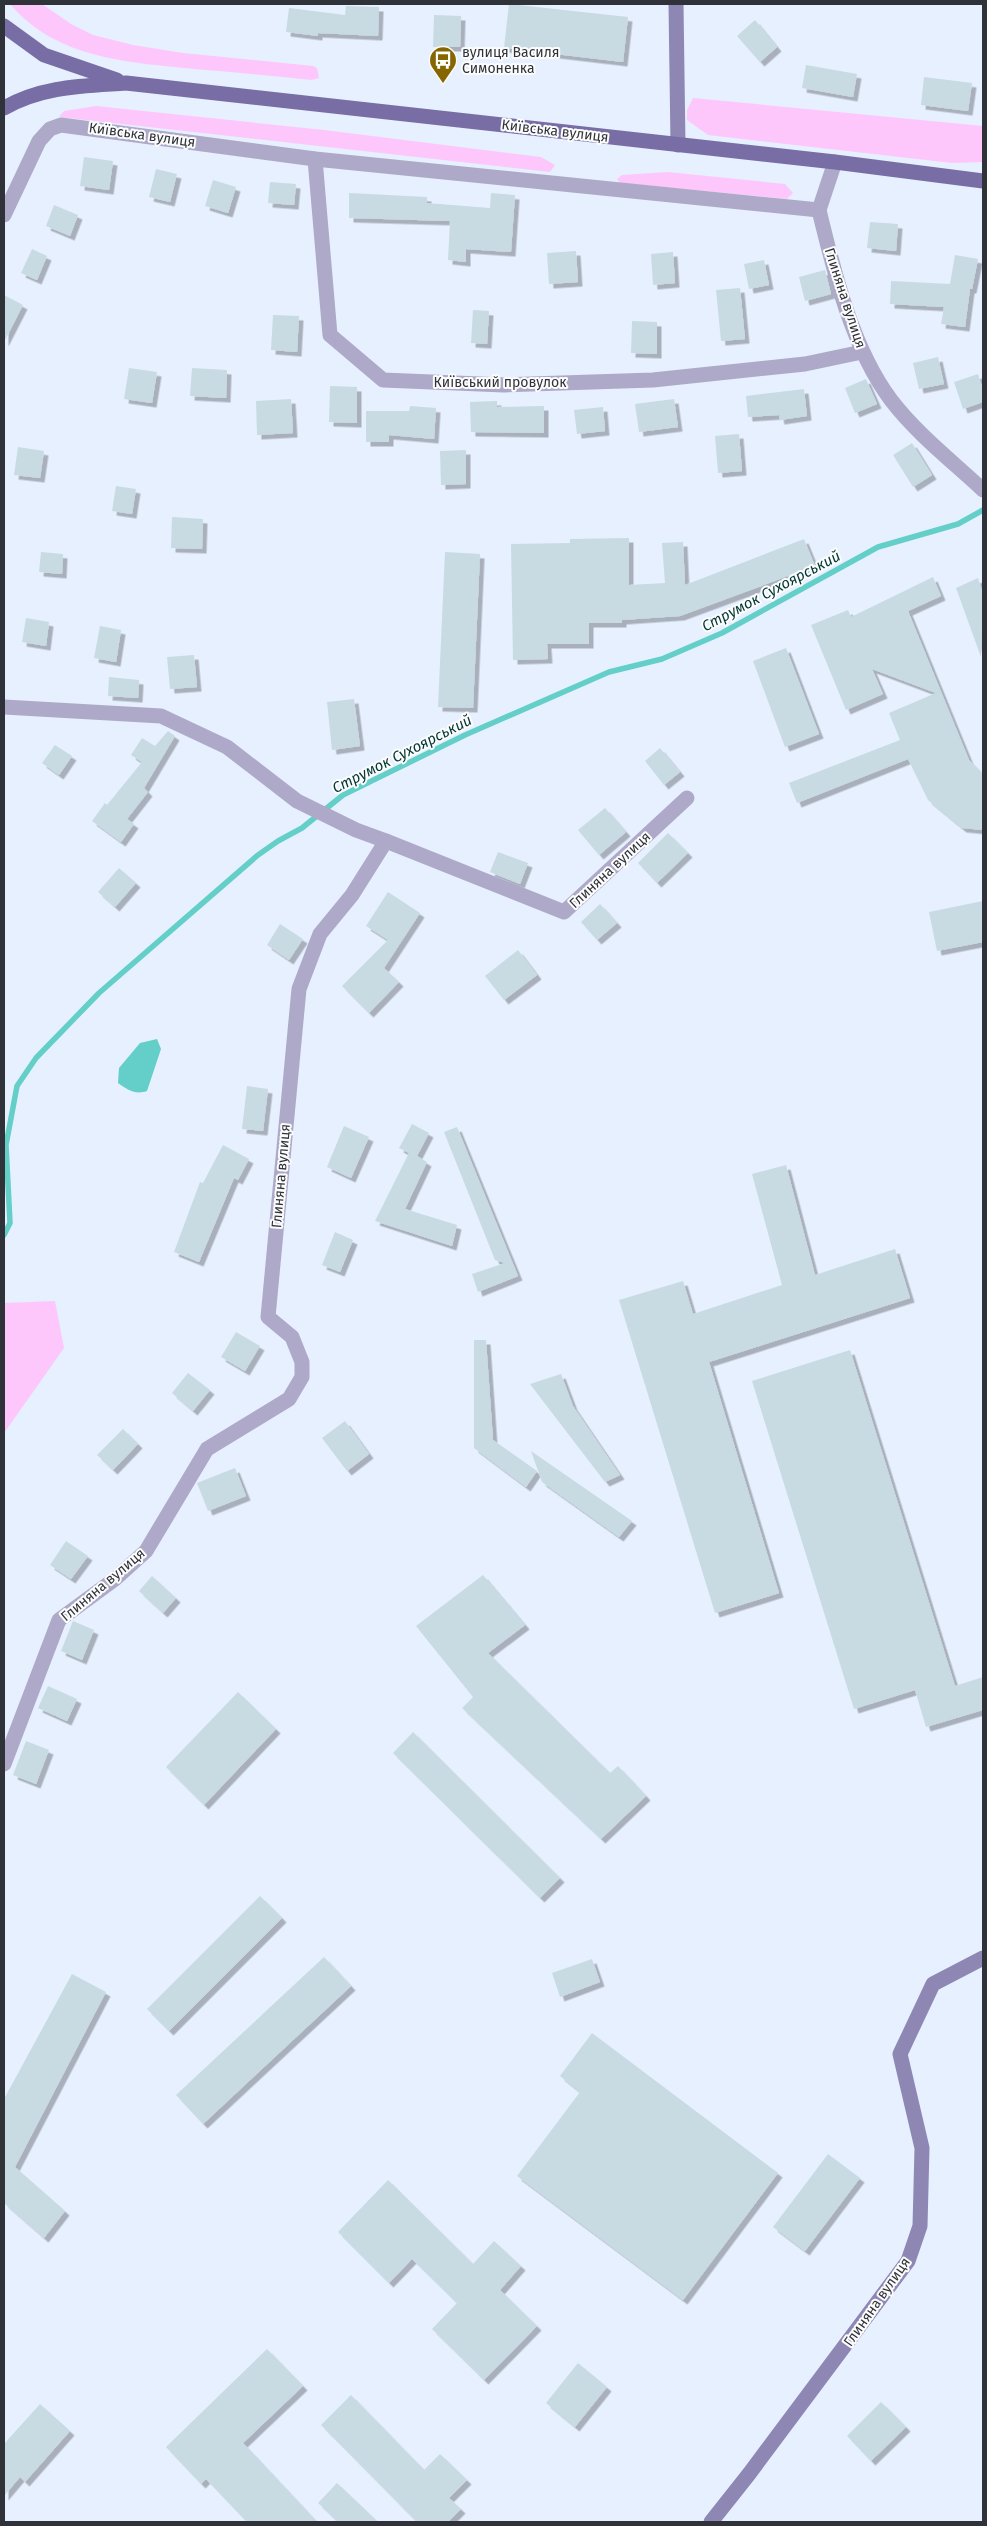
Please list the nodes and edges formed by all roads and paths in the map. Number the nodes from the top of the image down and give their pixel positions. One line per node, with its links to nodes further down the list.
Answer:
1 (676, 4): 5 (street)
2 (4, 26): 3 (main road, Київська вулиця)
3 (126, 83): 4 (main road, Київська вулиця); 5 (main road, Київська вулиця)
4 (4, 108)
5 (678, 145): 7 (main road, Київська вулиця)
6 (316, 159): 9 (street, Київська вулиця); 10 (street, Київська вулиця); 11 (street, Київський провулок)
7 (835, 162): 8 (main road, Київська вулиця); 9 (street)
8 (983, 181)
9 (819, 210): 11 (street, Глиняна вулиця)
10 (4, 215)
11 (862, 352): 12 (street, Глиняна вулиця)
12 (983, 490)
13 (4, 707): 15 (street)
14 (688, 798): 15 (street, Глиняна вулиця)
15 (386, 841): 16 (street, Глиняна вулиця)
16 (4, 1764)
17 (983, 1958): 18 (street, Глиняна вулиця)
18 (711, 2522)

